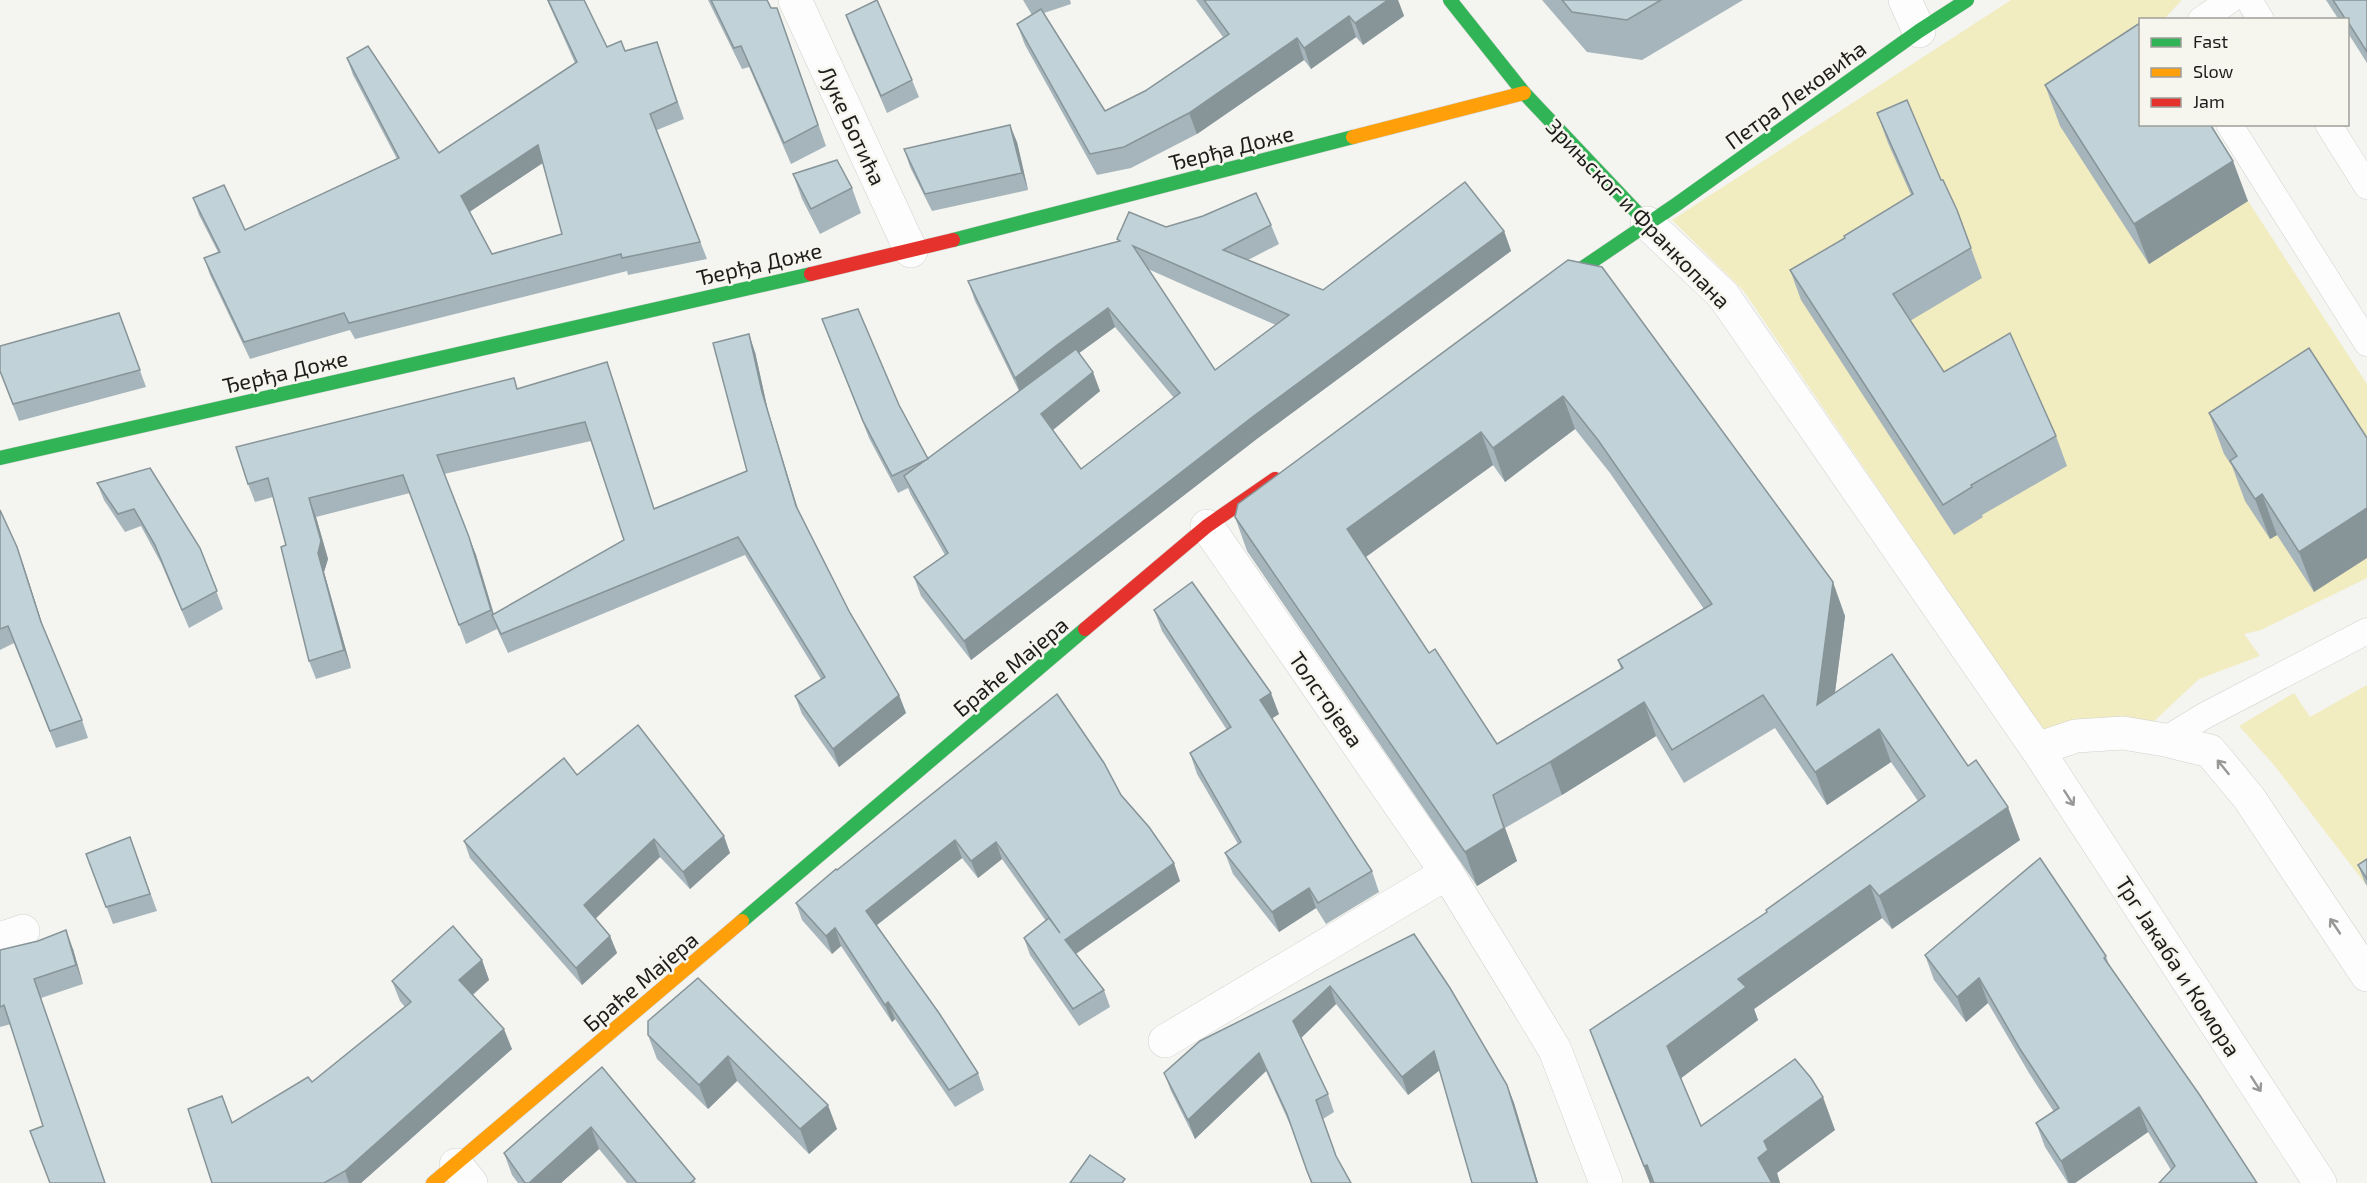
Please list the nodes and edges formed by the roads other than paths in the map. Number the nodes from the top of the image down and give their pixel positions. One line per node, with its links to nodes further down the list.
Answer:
1 (795, 0): 15 (street, Луке Ботића)
2 (1450, 0): 10 (street, Зрињског и Франкопана)
3 (1905, 0): 9 (street)
4 (1967, 0): 9 (street, Петра Лековића)
5 (2230, 0): 7 (lane)
6 (2249, 0): 8 (lane)
7 (2204, 18)
8 (2260, 18)
9 (1919, 31): 14 (street, Петра Лековића)
10 (1524, 93): 14 (street, Зрињског и Франкопана); 15 (street, Ђерђа Доже)
11 (2230, 126): 17 (lane)
12 (2329, 126): 13 (lane)
13 (2367, 186)
14 (1647, 223): 16 (street); 21 (street, Зрињског и Франкопана)
15 (911, 250): 18 (street, Ђерђа Доже)
16 (1534, 301)
17 (2367, 343)
18 (0, 458)
19 (1284, 473): 20 (street, Браће Мајера)
20 (1207, 526): 25 (street, Толстојева); 28 (street, Браће Мајера)
21 (1901, 553): 24 (street, Трг Јакаба и Комора)
22 (2367, 631): 23 (lane)
23 (2165, 740): 24 (street); 26 (street, one-way to 23)
24 (2037, 749): 30 (street, Трг Јакаба и Комора, one-way to 30)
25 (1447, 873): 27 (street); 29 (street, Толстојева)
26 (2367, 975)
27 (1165, 1041)
28 (453, 1177)
29 (1606, 1183)
30 (2320, 1183)

